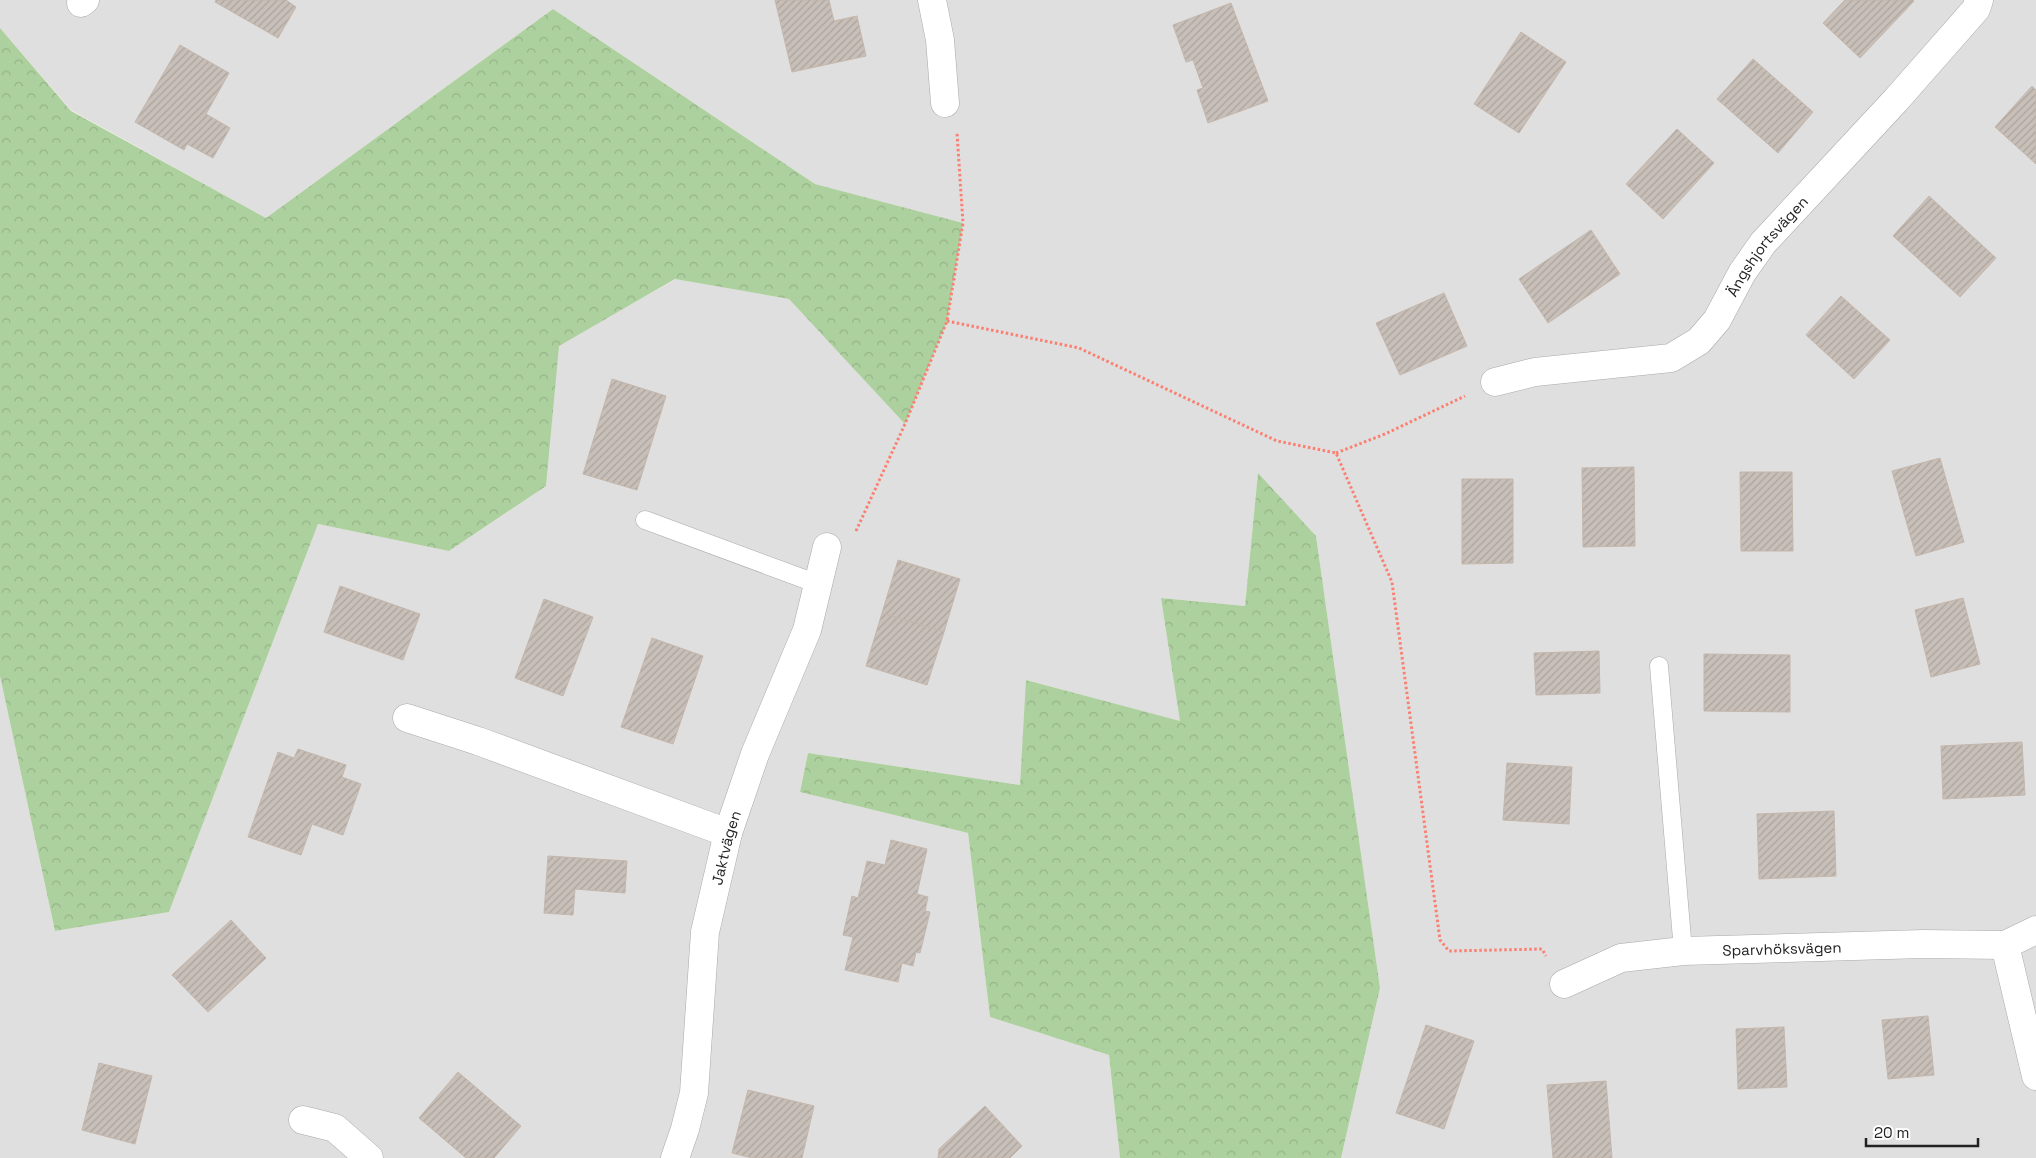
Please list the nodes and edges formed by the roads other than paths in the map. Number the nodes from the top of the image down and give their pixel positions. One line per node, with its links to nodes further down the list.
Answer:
1 (932, 0): 3 (street)
2 (1980, 0): 4 (street, Ängshjortsvägen)
3 (945, 102)
4 (1495, 382)
5 (645, 520): 7 (lane)
6 (827, 548): 7 (street, Jaktvägen)
7 (818, 584): 10 (street, Jaktvägen)
8 (1659, 666): 13 (lane)
9 (407, 718): 10 (street)
10 (728, 833): 18 (street, Jaktvägen)
11 (2036, 930): 12 (street, Sparvhöksvägen)
12 (2005, 944): 13 (street, Sparvhöksvägen); 15 (street)
13 (1683, 951): 14 (street, Sparvhöksvägen)
14 (1564, 984)
15 (2036, 1076)
16 (303, 1120): 17 (street)
17 (369, 1158)
18 (675, 1158)

